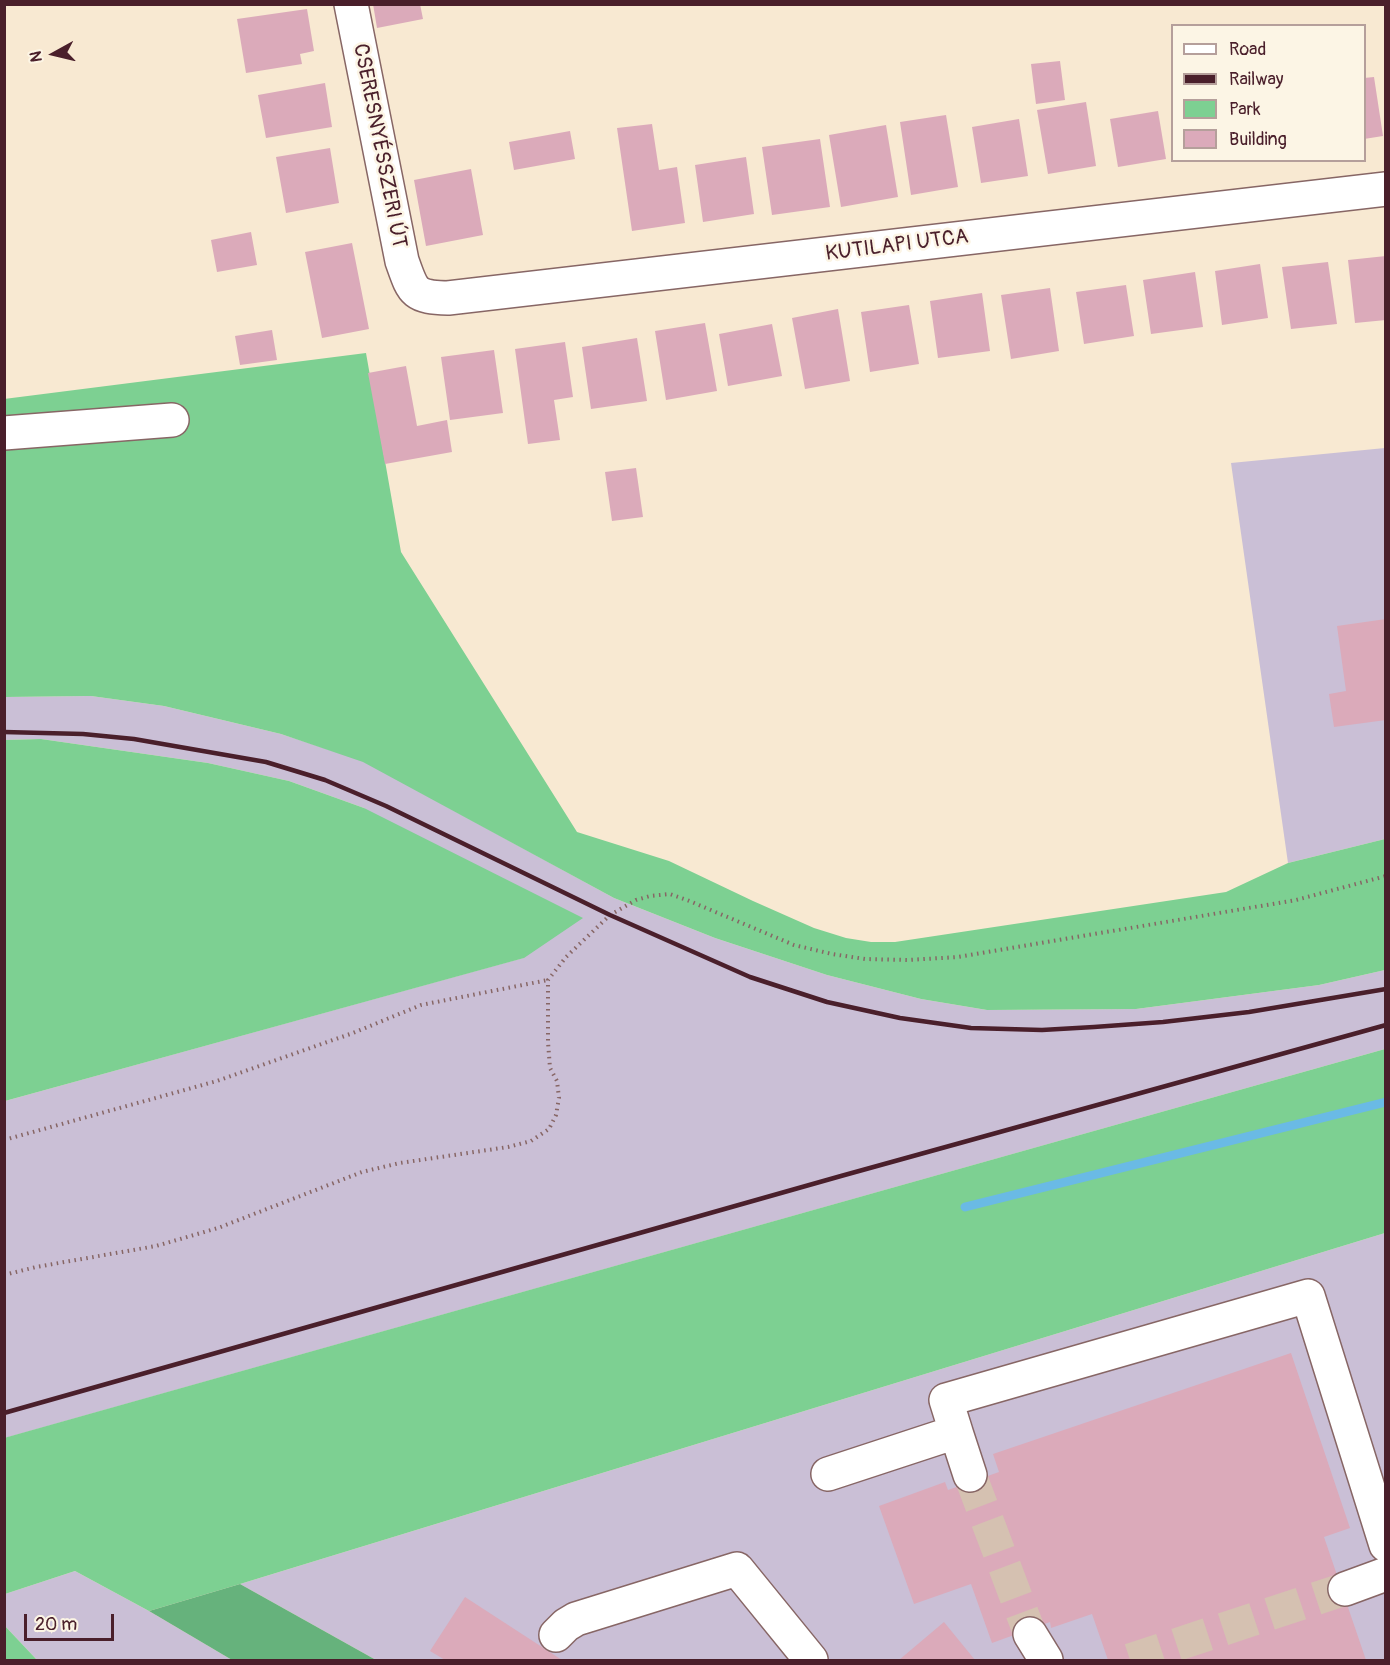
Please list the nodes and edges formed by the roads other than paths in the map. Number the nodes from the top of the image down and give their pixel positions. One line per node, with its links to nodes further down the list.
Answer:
1 (351, 4): 3 (street, CSERESNYÉSSZERI ÚT)
2 (1386, 189): 3 (street, KUTILAPI UTCA)
3 (411, 286)
4 (172, 420): 5 (street)
5 (4, 433)
6 (956, 1432): 7 (street); 8 (street); 9 (street)
7 (828, 1474)
8 (970, 1475)
9 (1386, 1545)
10 (1386, 1574): 11 (street)
11 (1345, 1589)
12 (556, 1635): 13 (street)
13 (811, 1660)

